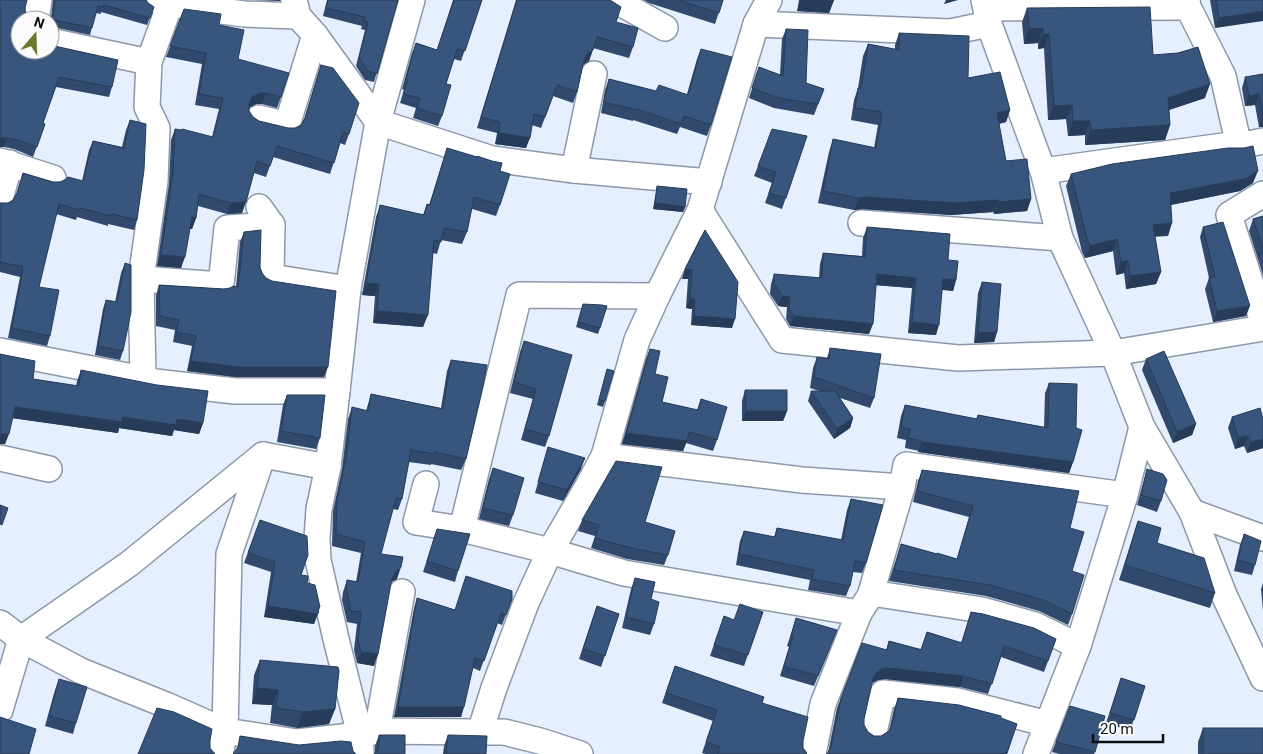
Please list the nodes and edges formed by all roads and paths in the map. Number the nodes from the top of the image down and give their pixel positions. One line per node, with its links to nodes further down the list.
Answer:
1 (412, 0): 15 (street)
2 (615, 0): 9 (street)
3 (769, 0): 8 (street)
4 (163, 2): 6 (street); 12 (street)
5 (1187, 4): 7 (street); 17 (street)
6 (296, 8): 10 (street)
7 (987, 11): 8 (street); 20 (street)
8 (756, 24): 22 (street)
9 (665, 28)
10 (315, 35): 14 (street); 15 (street)
11 (60, 43): 12 (street)
12 (149, 62): 28 (street)
13 (594, 74): 19 (street)
14 (259, 118)
15 (378, 122): 19 (street); 29 (street)
16 (1263, 141): 17 (street)
17 (1239, 146): 20 (street)
18 (5, 162): 21 (street); 24 (street)
19 (574, 170): 22 (street)
20 (1043, 171): 27 (street)
21 (53, 178)
22 (709, 182): 25 (street)
23 (1263, 194): 31 (street)
24 (0, 199)
25 (700, 210): 30 (street); 34 (street)
26 (861, 223): 27 (street)
27 (1060, 238): 34 (street)
28 (140, 279): 29 (street); 35 (street)
29 (348, 289): 36 (street)
30 (657, 296): 39 (street); 47 (street)
31 (1263, 322)
32 (1263, 328): 34 (street)
33 (0, 351): 35 (street)
34 (1113, 353): 37 (street)
35 (143, 379): 36 (street)
36 (337, 391): 41 (street)
37 (1142, 427): 45 (street); 46 (street)
38 (263, 455): 41 (street); 53 (street); 61 (street)
39 (604, 456): 44 (street); 49 (street)
40 (0, 458): 42 (street)
41 (328, 467): 60 (street)
42 (49, 469)
43 (426, 484): 47 (street)
44 (902, 487): 45 (street); 51 (street)
45 (1125, 495): 54 (street)
46 (1192, 512): 48 (street); 55 (street)
47 (462, 529): 49 (street)
48 (1263, 538)
49 (550, 551): 51 (street); 58 (street)
50 (402, 592): 60 (street)
51 (865, 603): 54 (street); 64 (street)
52 (0, 623): 53 (street)
53 (21, 639): 56 (street); 61 (street)
54 (1078, 646): 57 (street)
55 (1263, 678)
56 (0, 710)
57 (1048, 724): 59 (street); 65 (street)
58 (488, 732): 60 (street); 62 (street); 63 (street)
59 (874, 732)
60 (366, 740): 61 (street)
61 (223, 742)
62 (521, 754)
63 (580, 754)
64 (813, 754)
65 (1036, 754)

